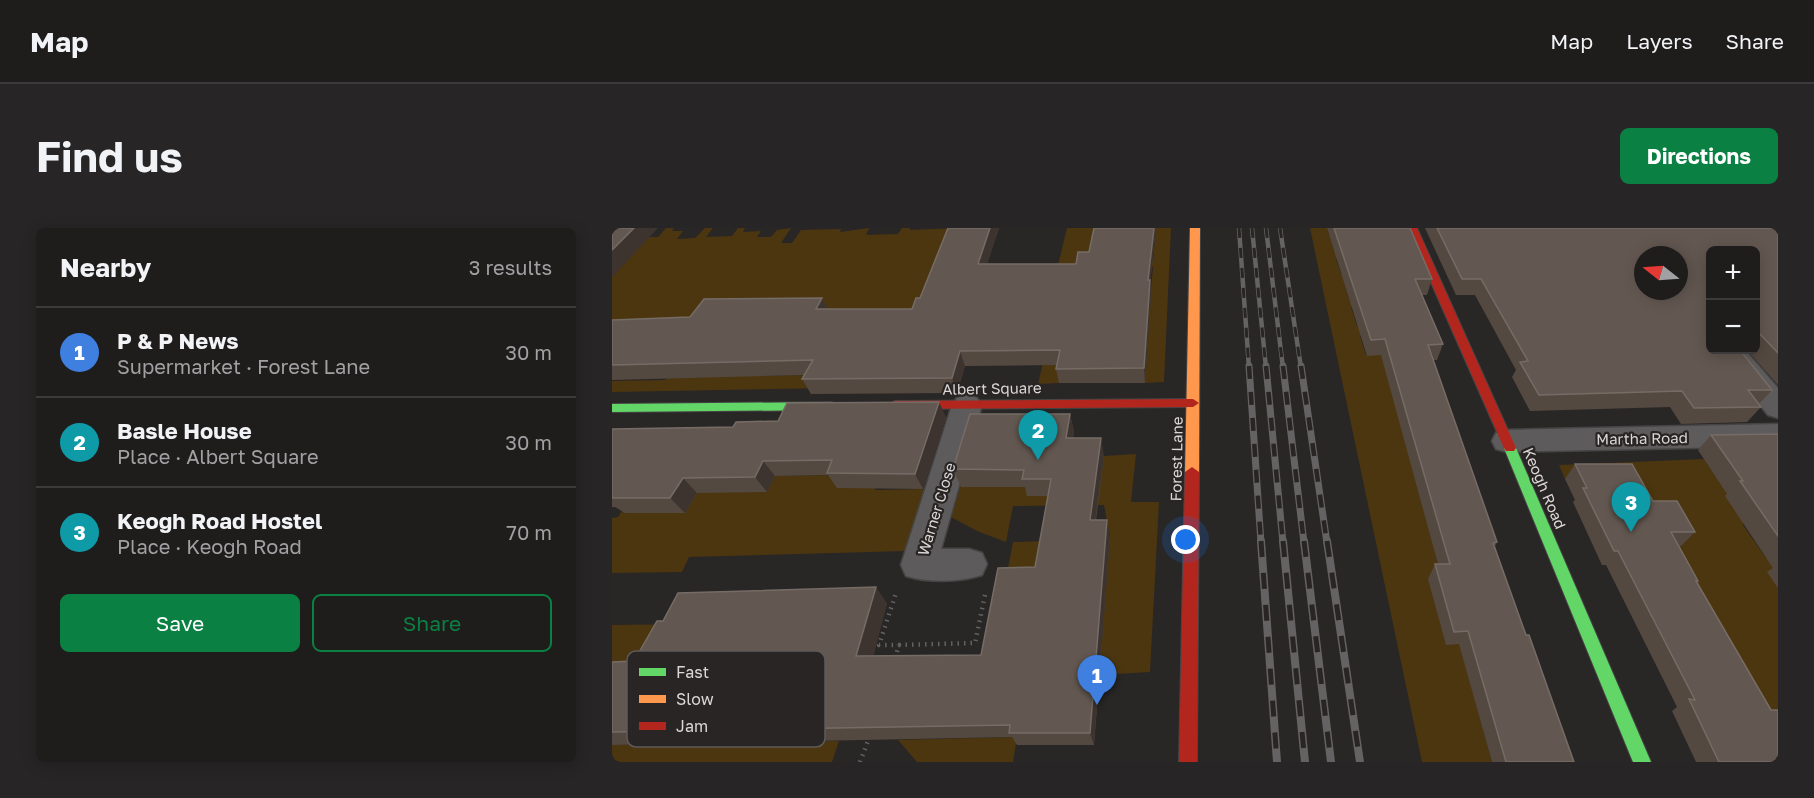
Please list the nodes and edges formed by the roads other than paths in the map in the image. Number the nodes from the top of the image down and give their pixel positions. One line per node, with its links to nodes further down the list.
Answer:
1 (1195, 228): 4 (street, Forest Lane)
2 (1412, 228): 11 (street, Keogh Road)
3 (1734, 354): 9 (street)
4 (1193, 403): 6 (street, Albert Square); 13 (street, Forest Lane)
5 (883, 405): 6 (street, Albert Square)
6 (967, 405): 12 (street, Warner Close)
7 (848, 406): 8 (street)
8 (612, 408)
9 (1778, 408)
10 (1778, 435): 11 (street, Martha Road)
11 (1507, 441): 14 (street, Keogh Road)
12 (969, 564)
13 (1188, 762)
14 (1642, 762)

